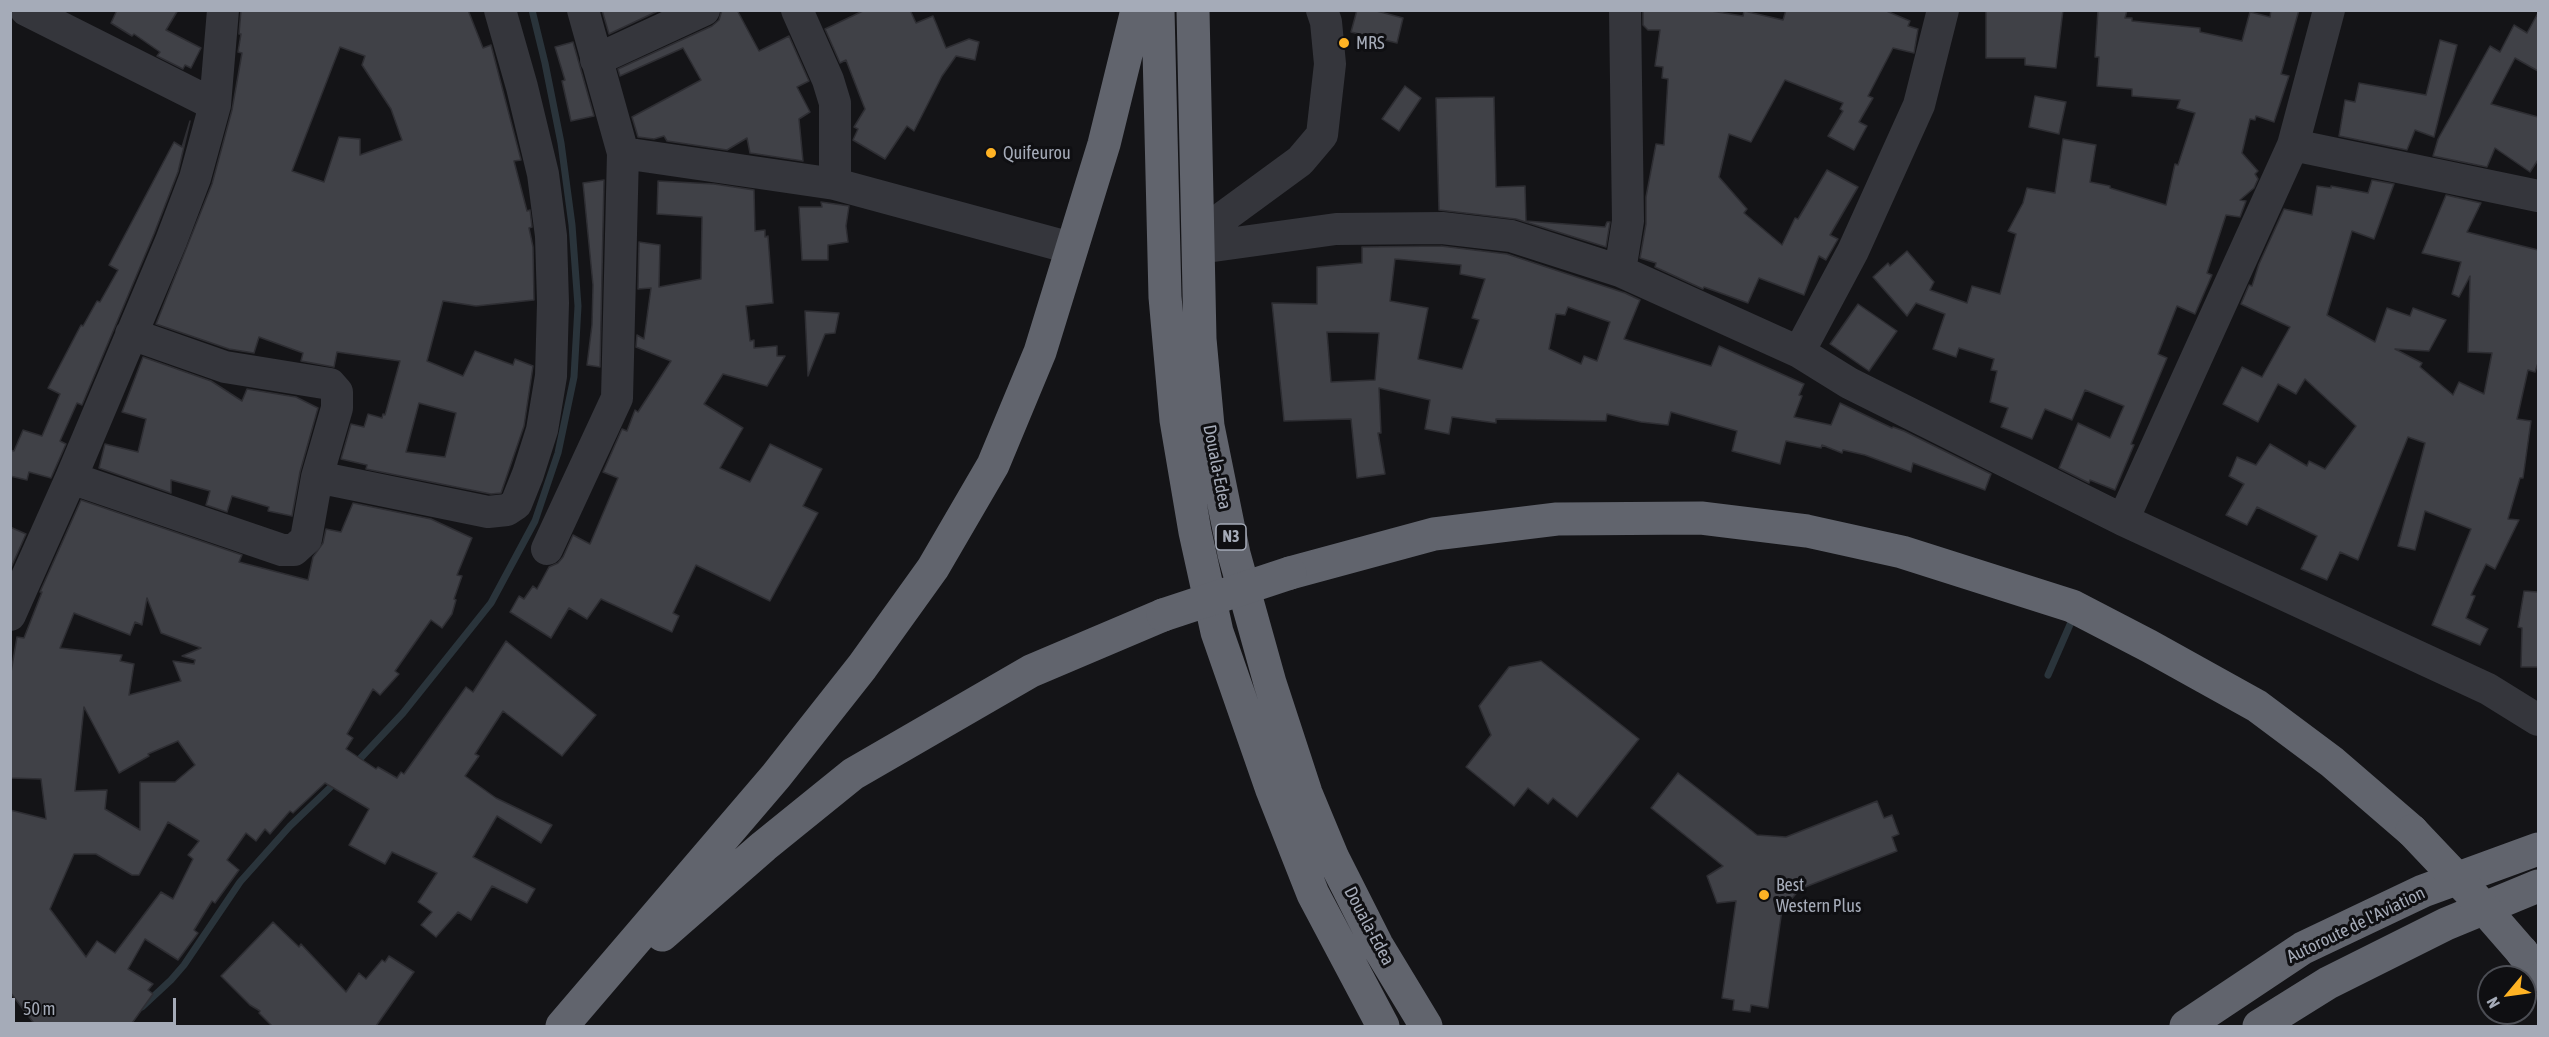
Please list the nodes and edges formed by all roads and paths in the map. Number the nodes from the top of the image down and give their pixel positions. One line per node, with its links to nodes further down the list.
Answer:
1 (26, 10): 15 (street)
2 (223, 10): 15 (street)
3 (500, 10): 25 (street)
4 (582, 10): 14 (street)
5 (704, 10): 14 (street)
6 (797, 10): 18 (street)
7 (1137, 10): 21 (highway)
8 (1158, 10): 36 (highway, Douala-Edea / N3)
9 (1193, 10): 20 (highway, Douala-Edea / N3)
10 (1322, 10): 20 (street)
11 (1625, 10): 22 (street)
12 (1943, 10): 24 (street)
13 (2329, 10): 16 (street)
14 (596, 60): 17 (street)
15 (215, 105): 23 (street)
16 (2293, 145): 19 (street); 27 (street)
17 (623, 153): 18 (street); 28 (street)
18 (835, 184): 21 (street)
19 (2538, 196)
20 (1199, 241): 22 (street); 30 (highway, Douala-Edea / N3)
21 (1071, 248): 35 (highway)
22 (1620, 271): 24 (street)
23 (131, 334): 25 (street); 26 (street)
24 (1799, 352): 27 (street)
25 (317, 477): 26 (street)
26 (71, 478): 29 (street)
27 (2123, 520): 31 (street)
28 (547, 549)
29 (10, 615)
30 (1270, 683): 37 (highway, Douala-Edea / N3); 38 (highway)
31 (2538, 720)
32 (2538, 849): 39 (highway, Autoroute de l'Aviation)
33 (2538, 886): 40 (highway)
34 (2530, 963): 35 (highway, bridge)
35 (564, 1023)
36 (1383, 1026)
37 (1426, 1026)
38 (1444, 1026)
39 (2186, 1026)
40 (2259, 1026)

